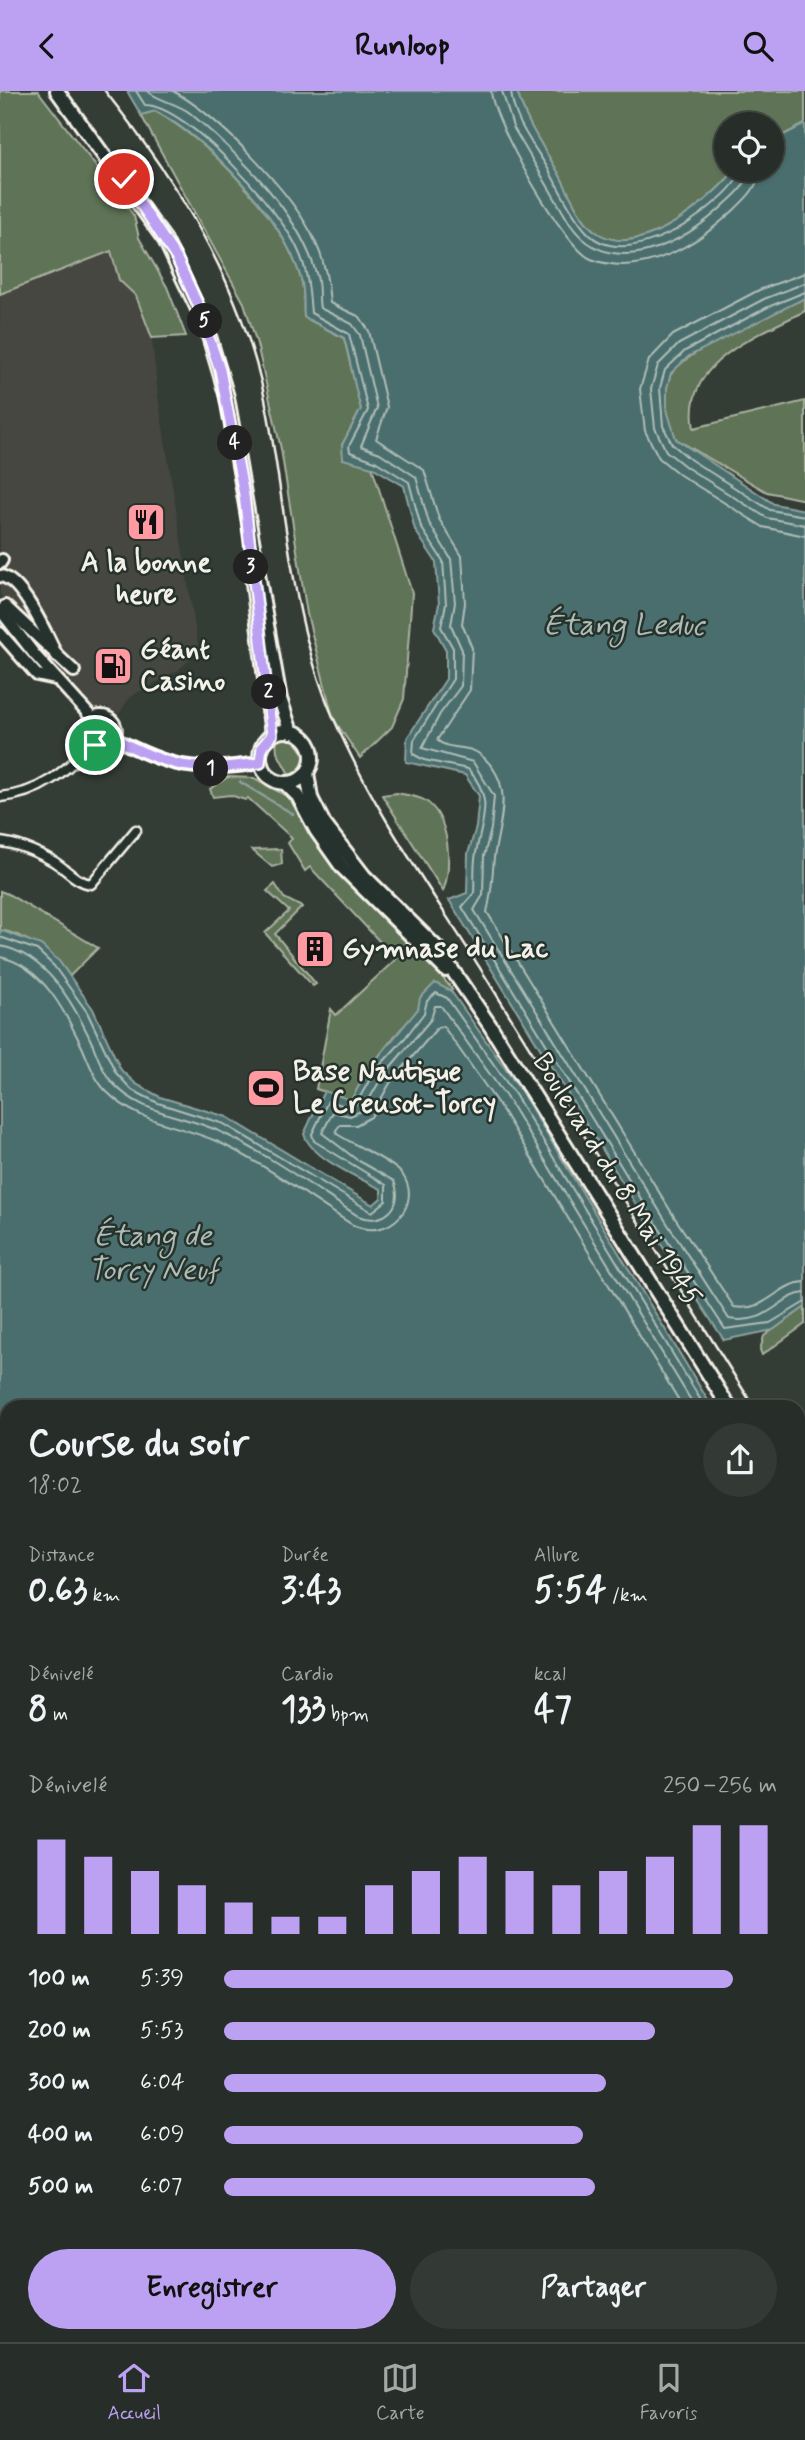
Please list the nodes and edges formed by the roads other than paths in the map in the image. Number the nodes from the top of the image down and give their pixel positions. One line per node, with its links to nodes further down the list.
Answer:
1 (57, 91): 2 (main road)
2 (244, 495): 11 (main road); 12 (main road)
3 (0, 576): 7 (street)
4 (0, 604): 7 (street)
5 (0, 610): 9 (street)
6 (0, 633): 9 (street)
7 (57, 656): 8 (street)
8 (74, 671)
9 (56, 679): 10 (street)
10 (93, 719): 13 (street); 14 (street)
11 (291, 732): 12 (main road); 16 (main road)
12 (272, 735): 15 (main road)
13 (114, 738): 14 (street); 15 (street)
14 (92, 743): 18 (street)
15 (260, 763): 17 (main road)
16 (307, 773): 17 (main road); 21 (main road, Boulevard du 8 Mai 1945)
17 (285, 783): 21 (main road, Boulevard du 8 Mai 1945)
18 (0, 797)
19 (136, 830): 20 (street)
20 (0, 842)
21 (459, 981): 22 (main road, Boulevard du 8 Mai 1945)
22 (725, 1400)

